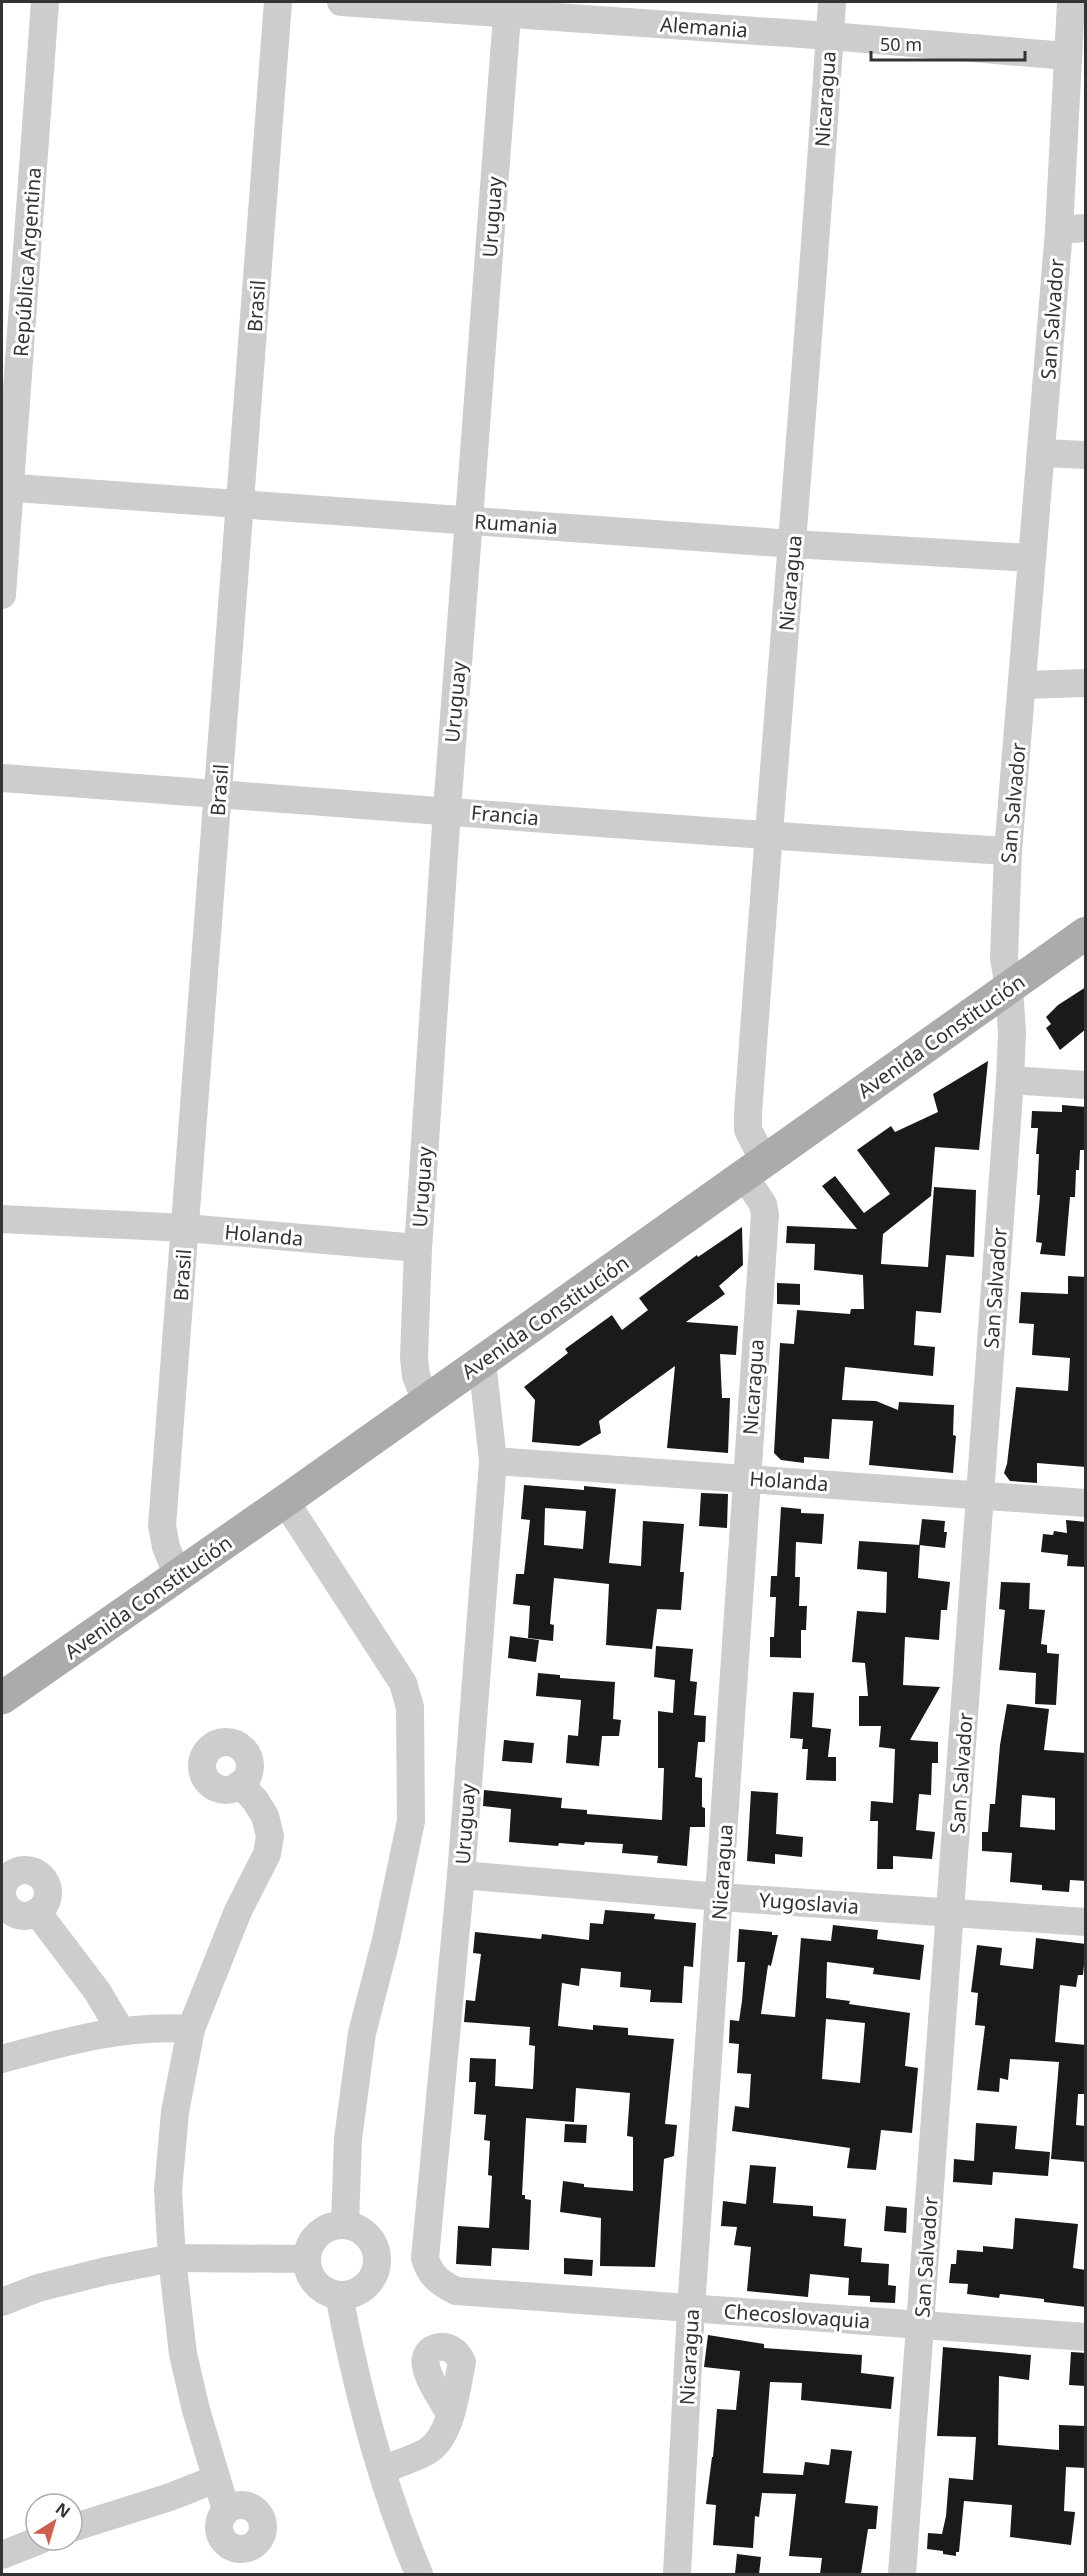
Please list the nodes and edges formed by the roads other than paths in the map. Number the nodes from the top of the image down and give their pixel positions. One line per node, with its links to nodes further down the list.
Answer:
1 (45, 2): 12 (street, República Argentina)
2 (278, 2): 13 (street, Brasil)
3 (341, 2): 6 (street, Alemania)
4 (832, 2): 7 (street, Nicaragua)
5 (1071, 2): 8 (street, San Salvador)
6 (508, 8): 7 (street, Alemania); 14 (street, Uruguay)
7 (830, 36): 8 (street, Alemania); 15 (street, Nicaragua)
8 (1067, 56): 9 (street, San Salvador)
9 (1072, 229): 10 (street, San Salvador)
10 (1042, 453): 11 (street); 16 (street, San Salvador)
11 (1086, 455)
12 (6, 487): 13 (street, Rumania); 17 (street, República Argentina)
13 (242, 504): 14 (street, Rumania); 21 (street, Brasil)
14 (470, 520): 15 (street, Rumania); 22 (street, Uruguay)
15 (793, 544): 16 (street, Rumania); 23 (street, Nicaragua)
16 (1032, 558): 19 (street, San Salvador)
17 (2, 595)
18 (1086, 683): 19 (street)
19 (1023, 685): 24 (street, San Salvador)
20 (2, 778): 21 (street, Francia)
21 (219, 794): 22 (street, Francia); 31 (street, Brasil)
22 (447, 810): 23 (street, Francia); 32 (street, Uruguay)
23 (768, 837): 24 (street, Francia); 29 (street, Nicaragua)
24 (1008, 851): 26 (street, San Salvador)
25 (1086, 933): 26 (main road, Avenida Constitución)
26 (1010, 987): 27 (street, San Salvador); 29 (main road, Avenida Constitución)
27 (1010, 1080): 28 (street); 37 (street, San Salvador)
28 (1086, 1086)
29 (754, 1168): 33 (main road, Avenida Constitución); 36 (street, Nicaragua)
30 (2, 1219): 31 (street, Holanda)
31 (186, 1228): 32 (street, Holanda); 40 (street, Brasil)
32 (418, 1248): 34 (street, Uruguay)
33 (482, 1361): 34 (main road, Avenida Constitución); 35 (street, Uruguay)
34 (426, 1401): 38 (main road, Avenida Constitución)
35 (493, 1461): 36 (street, Holanda); 43 (street, Uruguay)
36 (747, 1478): 37 (street, Holanda); 44 (street, Nicaragua)
37 (981, 1495): 39 (street, Holanda); 46 (street, San Salvador)
38 (285, 1501): 40 (main road, Avenida Constitución); 51 (street)
39 (1086, 1503)
40 (178, 1576): 41 (main road, Avenida Constitución)
41 (2, 1698)
42 (240, 1784): 48 (street)
43 (461, 1875): 44 (street, Yugoslavia); 54 (street, Uruguay)
44 (720, 1897): 46 (street, Yugoslavia); 57 (street, Nicaragua)
45 (37, 1912): 49 (street)
46 (951, 1912): 47 (street, Yugoslavia); 58 (street, San Salvador)
47 (1086, 1922)
48 (191, 2029): 49 (street); 52 (street)
49 (121, 2031): 50 (street)
50 (2, 2059)
51 (345, 2224): 53 (street); 55 (street)
52 (172, 2258): 53 (street); 56 (street); 62 (street)
53 (306, 2259): 55 (street)
54 (439, 2283): 57 (street, Checoslovaquia)
55 (339, 2295): 61 (street)
56 (2, 2302)
57 (691, 2309): 58 (street, Checoslovaquia); 68 (street, Nicaragua)
58 (921, 2325): 59 (street, Checoslovaquia); 69 (street, San Salvador)
59 (1086, 2337)
60 (450, 2414): 61 (street)
61 (382, 2470): 67 (street)
62 (216, 2479): 63 (street); 64 (street)
63 (226, 2510)
64 (84, 2524)
65 (24, 2546): 66 (street)
66 (2, 2554)
67 (419, 2574)
68 (676, 2574)
69 (902, 2574)

